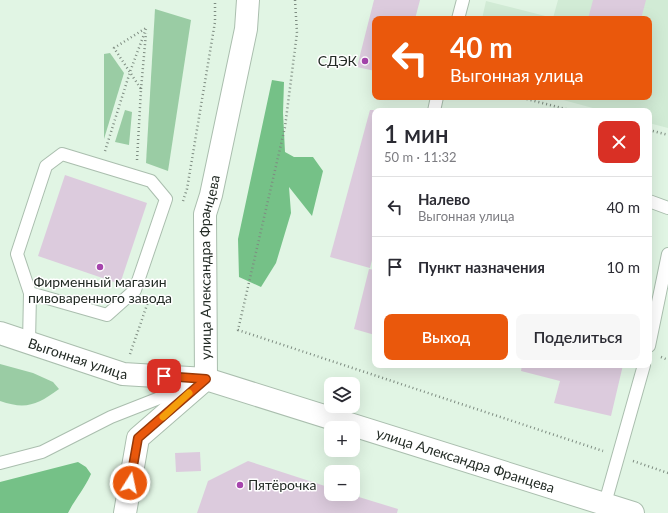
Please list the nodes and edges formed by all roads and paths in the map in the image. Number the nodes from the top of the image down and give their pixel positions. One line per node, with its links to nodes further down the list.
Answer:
1 (248, 0): 22 (street, улица Александра Францева)
2 (295, 0): 23 (path)
3 (463, 0): 4 (lane)
4 (459, 16)
5 (146, 28): 6 (path); 6 (path); 7 (path)
6 (130, 72): 7 (path); 12 (path)
7 (140, 89): 13 (path)
8 (531, 100): 9 (path)
9 (561, 108)
10 (652, 131): 11 (path)
11 (668, 135)
12 (101, 166): 13 (lane); 17 (lane)
13 (136, 177): 17 (lane)
14 (652, 202): 15 (lane)
15 (668, 208)
16 (668, 254): 18 (lane)
17 (30, 294): 20 (lane)
18 (652, 330)
19 (0, 333): 20 (street, Выгонная улица)
20 (29, 343): 22 (street, Выгонная улица)
21 (643, 368): 23 (lane)
22 (206, 379): 24 (lane); 26 (street, улица Александра Францева); 27 (street)
23 (617, 456): 25 (path); 26 (lane)
24 (0, 463)
25 (668, 474)
26 (605, 503): 28 (street, улица Александра Францева)
27 (125, 513)
28 (633, 513)

